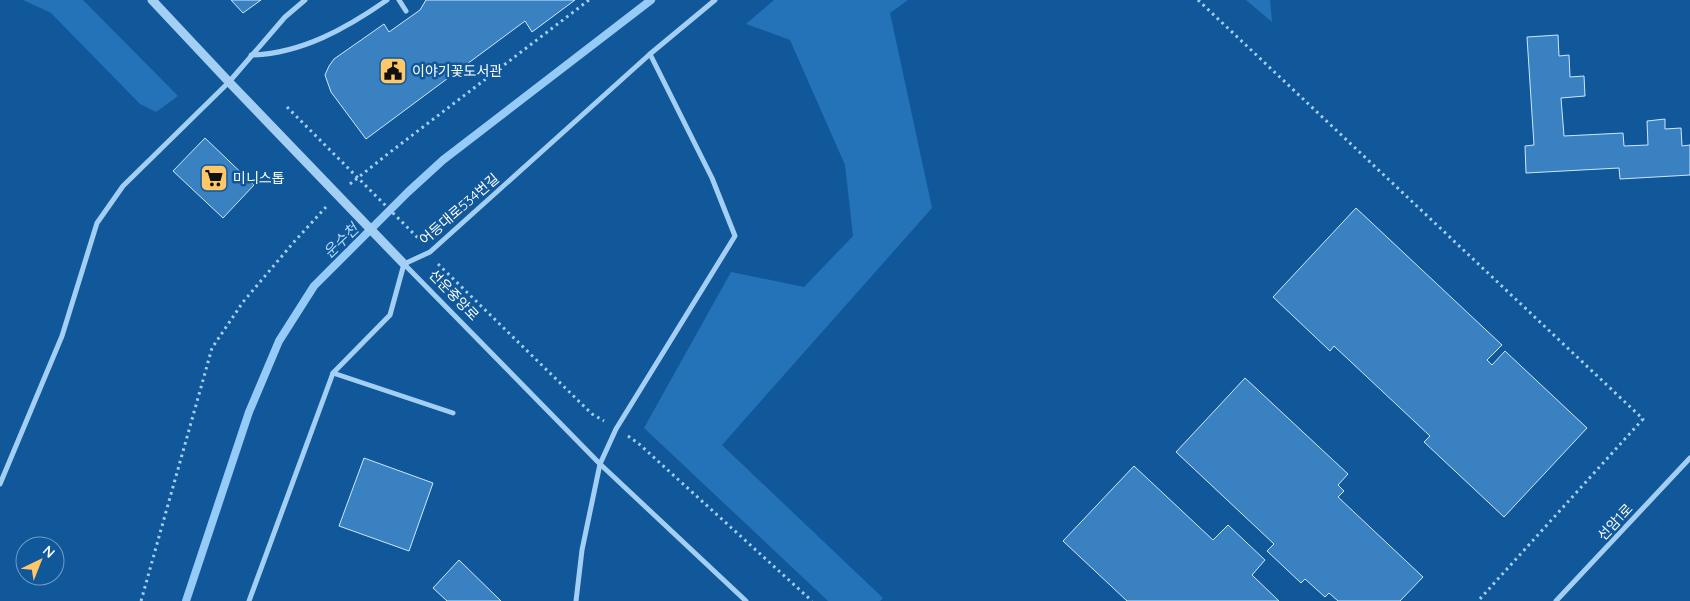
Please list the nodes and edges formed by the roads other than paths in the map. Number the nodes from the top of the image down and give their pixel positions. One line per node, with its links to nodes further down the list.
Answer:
1 (152, 0): 9 (street, 선운중앙로)
2 (305, 0): 8 (street)
3 (387, 0): 8 (street)
4 (399, 0): 6 (street)
5 (715, 0): 7 (street, 어등대로534번길)
6 (406, 11)
7 (650, 54): 10 (street, 어등대로534번길); 14 (street)
8 (252, 56): 9 (street)
9 (229, 82): 10 (street, 선운중앙로); 15 (street)
10 (404, 264): 11 (street); 14 (street, 선운중앙로)
11 (333, 373): 12 (street); 16 (street)
12 (453, 413)
13 (1690, 458): 19 (street, 선암1로)
14 (600, 464): 17 (street); 18 (street, 선운중앙로)
15 (0, 484)
16 (249, 601)
17 (576, 601)
18 (746, 601)
19 (1556, 601)

